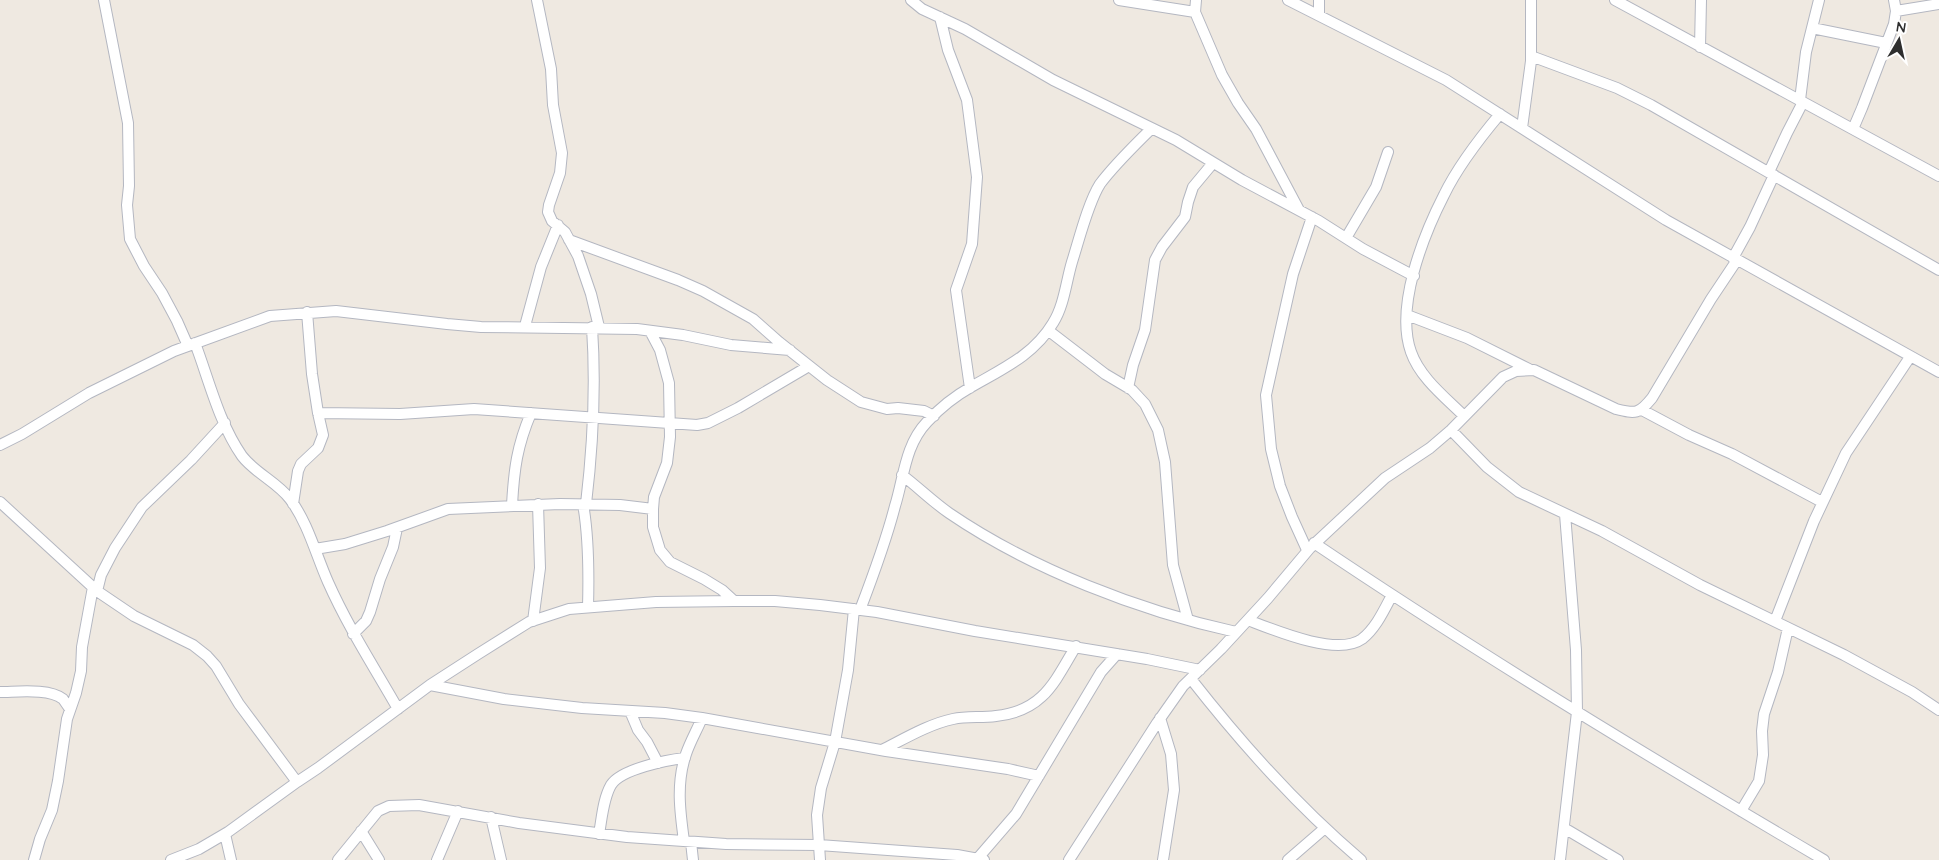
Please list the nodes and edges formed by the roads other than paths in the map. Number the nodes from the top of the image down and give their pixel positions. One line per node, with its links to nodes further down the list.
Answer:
1 (104, 0): 45 (street)
2 (536, 0): 33 (street)
3 (911, 0): 17 (street)
4 (1119, 0): 15 (street)
5 (1196, 0): 15 (street)
6 (1288, 0): 16 (street)
7 (1319, 0): 16 (street)
8 (1531, 0): 21 (street)
9 (1615, 0): 20 (street)
10 (1701, 0): 20 (street)
11 (1819, 0): 18 (street)
12 (1894, 0): 14 (street)
13 (1939, 4): 14 (street)
14 (1896, 11): 19 (street)
15 (1195, 12): 31 (street)
16 (1319, 16): 23 (street)
17 (940, 17): 25 (street); 51 (street)
18 (1812, 28): 19 (street); 22 (street)
19 (1886, 43): 26 (street)
20 (1700, 47): 22 (street)
21 (1531, 56): 24 (street); 29 (street)
22 (1802, 101): 26 (street); 29 (street)
23 (1500, 114): 24 (street); 38 (street)
24 (1522, 128): 36 (street)
25 (1151, 129): 28 (street); 43 (street)
26 (1853, 129): 30 (street)
27 (1388, 152): 34 (street)
28 (1213, 163): 31 (street); 52 (street)
29 (1772, 173): 36 (street); 37 (street)
30 (1939, 176)
31 (1300, 210): 32 (street)
32 (1312, 217): 34 (street); 73 (street)
33 (558, 225): 35 (street); 41 (street)
34 (1346, 238): 38 (street)
35 (569, 240): 42 (street); 46 (street)
36 (1735, 259): 47 (street); 53 (street)
37 (1939, 270)
38 (1414, 276): 40 (street)
39 (307, 312): 41 (street); 45 (street); 54 (street)
40 (1407, 315): 49 (street); 57 (street)
41 (525, 326): 42 (street)
42 (596, 327): 44 (street); 58 (street)
43 (1049, 330): 51 (street); 52 (street)
44 (650, 331): 46 (street); 59 (street)
45 (192, 345): 60 (street); 62 (street)
46 (790, 350): 48 (street)
47 (1910, 357): 50 (street); 65 (street)
48 (809, 366): 56 (street); 59 (street)
49 (1531, 370): 53 (street); 57 (street)
50 (1939, 372)
51 (970, 388): 56 (street)
52 (1128, 388): 80 (street)
53 (1642, 410): 65 (street)
54 (318, 413): 55 (street); 66 (street)
55 (531, 413): 58 (street); 67 (street)
56 (934, 416): 63 (street)
57 (1464, 416): 61 (street)
58 (592, 418): 59 (street); 69 (street)
59 (670, 422): 70 (street)
60 (225, 423): 66 (street); 75 (street)
61 (1451, 430): 71 (street); 73 (street)
62 (0, 444)
63 (902, 475): 79 (street); 80 (street)
64 (0, 502): 75 (street)
65 (1822, 502): 83 (street)
66 (293, 504): 74 (street)
67 (512, 504): 68 (street); 72 (street)
68 (538, 504): 69 (street); 82 (street)
69 (584, 504): 70 (street); 78 (street)
70 (653, 509): 77 (street)
71 (1565, 514): 83 (street); 97 (street)
72 (397, 528): 74 (street); 86 (street)
73 (1311, 547): 76 (street); 81 (street)
74 (315, 549): 86 (street)
75 (95, 589): 93 (street); 105 (street)
76 (1392, 594): 81 (street); 97 (street)
77 (734, 600): 78 (street); 79 (street)
78 (588, 607): 82 (street)
79 (857, 609): 87 (street); 100 (street)
80 (1188, 620): 85 (street)
81 (1248, 620): 85 (street)
82 (533, 621): 91 (street)
83 (1775, 621): 84 (street)
84 (1788, 628): 95 (street); 107 (street)
85 (1236, 632): 89 (street)
86 (353, 634): 94 (street)
87 (1076, 646): 88 (street); 101 (street)
88 (1117, 654): 89 (street); 104 (street)
89 (1200, 670): 90 (street)
90 (1191, 679): 99 (street); 109 (street)
91 (430, 685): 94 (street); 96 (street)
92 (0, 692): 93 (street)
93 (70, 709): 118 (street)
94 (398, 709): 105 (street)
95 (1939, 710)
96 (630, 711): 98 (street); 103 (street)
97 (1577, 712): 107 (street); 110 (street)
98 (702, 718): 100 (street); 102 (street)
99 (1160, 718): 127 (street); 128 (street)
100 (835, 742): 101 (street); 115 (street)
101 (882, 750): 104 (street)
102 (685, 758): 103 (street); 114 (street)
103 (658, 763): 113 (street)
104 (1040, 776): 117 (street)
105 (297, 782): 112 (street)
106 (458, 811): 108 (street); 111 (street); 123 (street)
107 (1741, 811): 132 (street)
108 (491, 817): 113 (street); 124 (street)
109 (1325, 828): 116 (street); 129 (street)
110 (1564, 828): 130 (street); 131 (street)
111 (361, 831): 121 (street); 122 (street)
112 (225, 834): 119 (street); 120 (street)
113 (599, 834): 114 (street)
114 (688, 841): 115 (street); 125 (street)
115 (819, 845): 117 (street); 126 (street)
116 (1293, 858)
117 (981, 859)
118 (34, 860)
119 (171, 860)
120 (230, 860)
121 (338, 860)
122 (379, 860)
123 (437, 860)
124 (500, 860)
125 (693, 860)
126 (820, 860)
127 (1069, 860)
128 (1163, 860)
129 (1361, 860)
130 (1560, 860)
131 (1618, 860)
132 (1824, 860)

